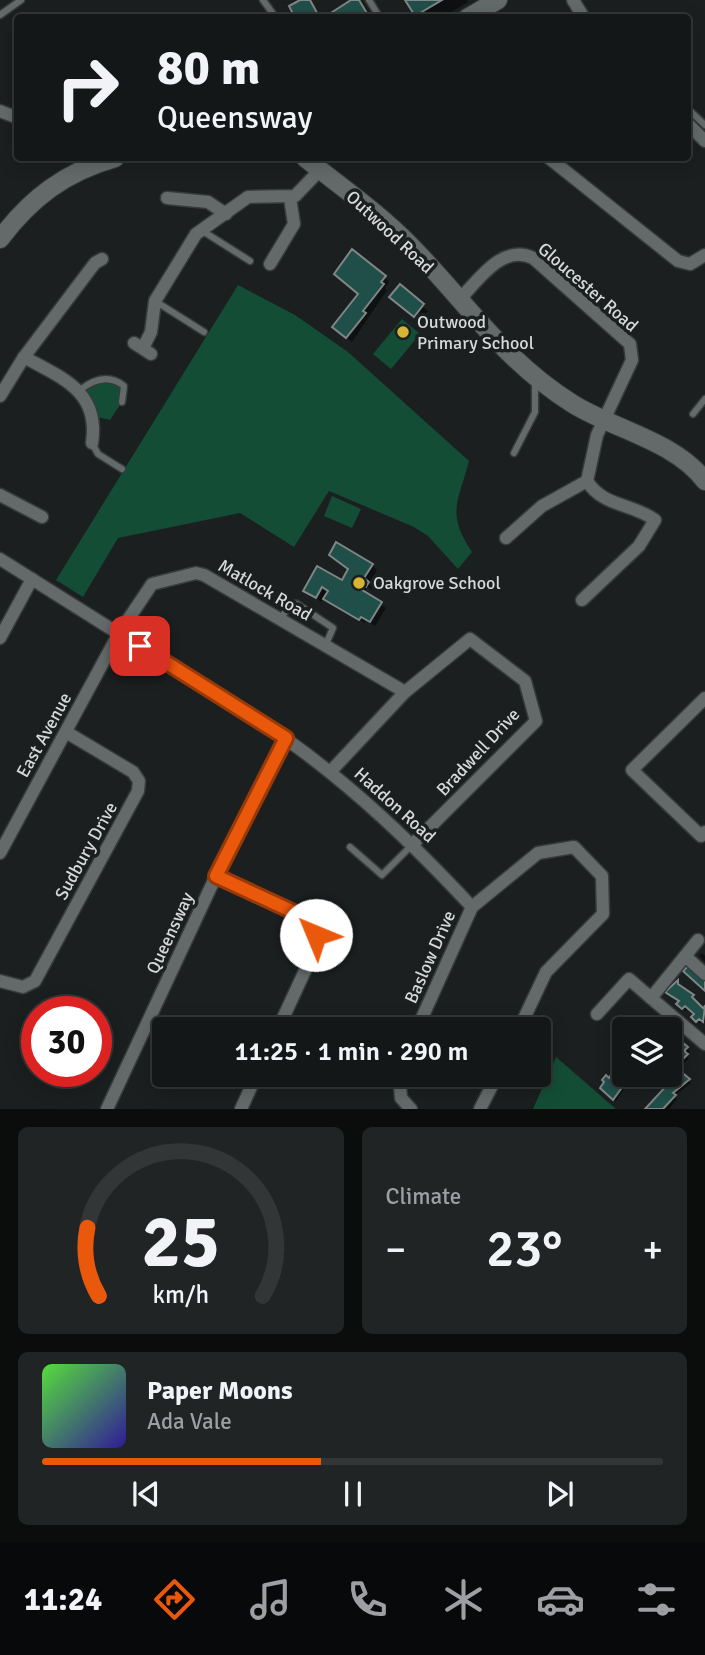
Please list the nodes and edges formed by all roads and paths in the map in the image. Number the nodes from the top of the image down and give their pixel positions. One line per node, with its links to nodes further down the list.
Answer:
1 (21, 0): 4 (lane)
2 (498, 0): 3 (street)
3 (474, 14)
4 (0, 15)
5 (691, 113): 6 (lane)
6 (705, 125)
7 (691, 127): 8 (street)
8 (704, 139)
9 (106, 161): 17 (street)
10 (308, 161): 12 (street, Outwood Road)
11 (553, 161): 18 (street)
12 (320, 170): 14 (street); 22 (street, Outwood Road)
13 (165, 197): 15 (street)
14 (290, 198): 15 (street); 21 (street)
15 (226, 215): 16 (street)
16 (201, 230): 20 (lane); 23 (street)
17 (0, 239)
18 (705, 255)
19 (102, 260): 26 (street)
20 (250, 261)
21 (270, 264)
22 (459, 300): 27 (street, Outwood Road); 33 (street, Gloucester Road)
23 (155, 301): 24 (lane); 25 (street)
24 (204, 332)
25 (143, 348)
26 (24, 357): 28 (street); 29 (street)
27 (536, 377): 33 (street, Outwood Road); 35 (lane)
28 (80, 390): 31 (lane); 34 (street)
29 (0, 396)
30 (705, 400): 32 (lane)
31 (122, 402)
32 (693, 414)
33 (604, 421): 37 (street, Gloucester Road); 38 (street, Outwood Road)
34 (92, 443): 36 (lane)
35 (514, 453)
36 (122, 469)
37 (587, 481): 41 (street); 44 (street)
38 (705, 481)
39 (0, 495): 40 (street)
40 (43, 517)
41 (506, 538)
42 (0, 559): 43 (street)
43 (32, 579): 46 (street); 47 (street)
44 (583, 600)
45 (283, 615): 46 (street, Matlock Road); 48 (street, Matlock Road); 48 (lane)
46 (120, 633): 51 (street, East Avenue); 52 (street)
47 (0, 638)
48 (328, 640): 49 (street, Matlock Road)
49 (405, 692): 53 (street, Bradwell Drive); 55 (street, Bradwell Drive)
50 (705, 698): 54 (street)
51 (66, 732): 57 (street, East Avenue); 63 (street, Sudbury Drive)
52 (286, 738): 53 (street, Haddon Road); 58 (street, Queensway)
53 (331, 771): 55 (street, Haddon Road)
54 (705, 832)
55 (413, 844): 56 (lane); 59 (street, Haddon Road)
56 (351, 847)
57 (0, 853)
58 (216, 876): 66 (street); 73 (street, Queensway)
59 (472, 907): 67 (street, Baslow Drive); 68 (street, Baslow Drive)
60 (698, 940): 61 (street)
61 (685, 956): 62 (street); 64 (street)
62 (705, 974)
63 (0, 981)
64 (651, 998): 65 (street); 69 (street)
65 (597, 1014)
66 (284, 1017)
67 (422, 1017)
68 (525, 1017)
69 (704, 1048)
70 (251, 1087): 74 (street)
71 (400, 1087): 75 (street)
72 (491, 1087): 76 (street)
73 (107, 1109)
74 (241, 1109)
75 (411, 1109)
76 (480, 1109)

